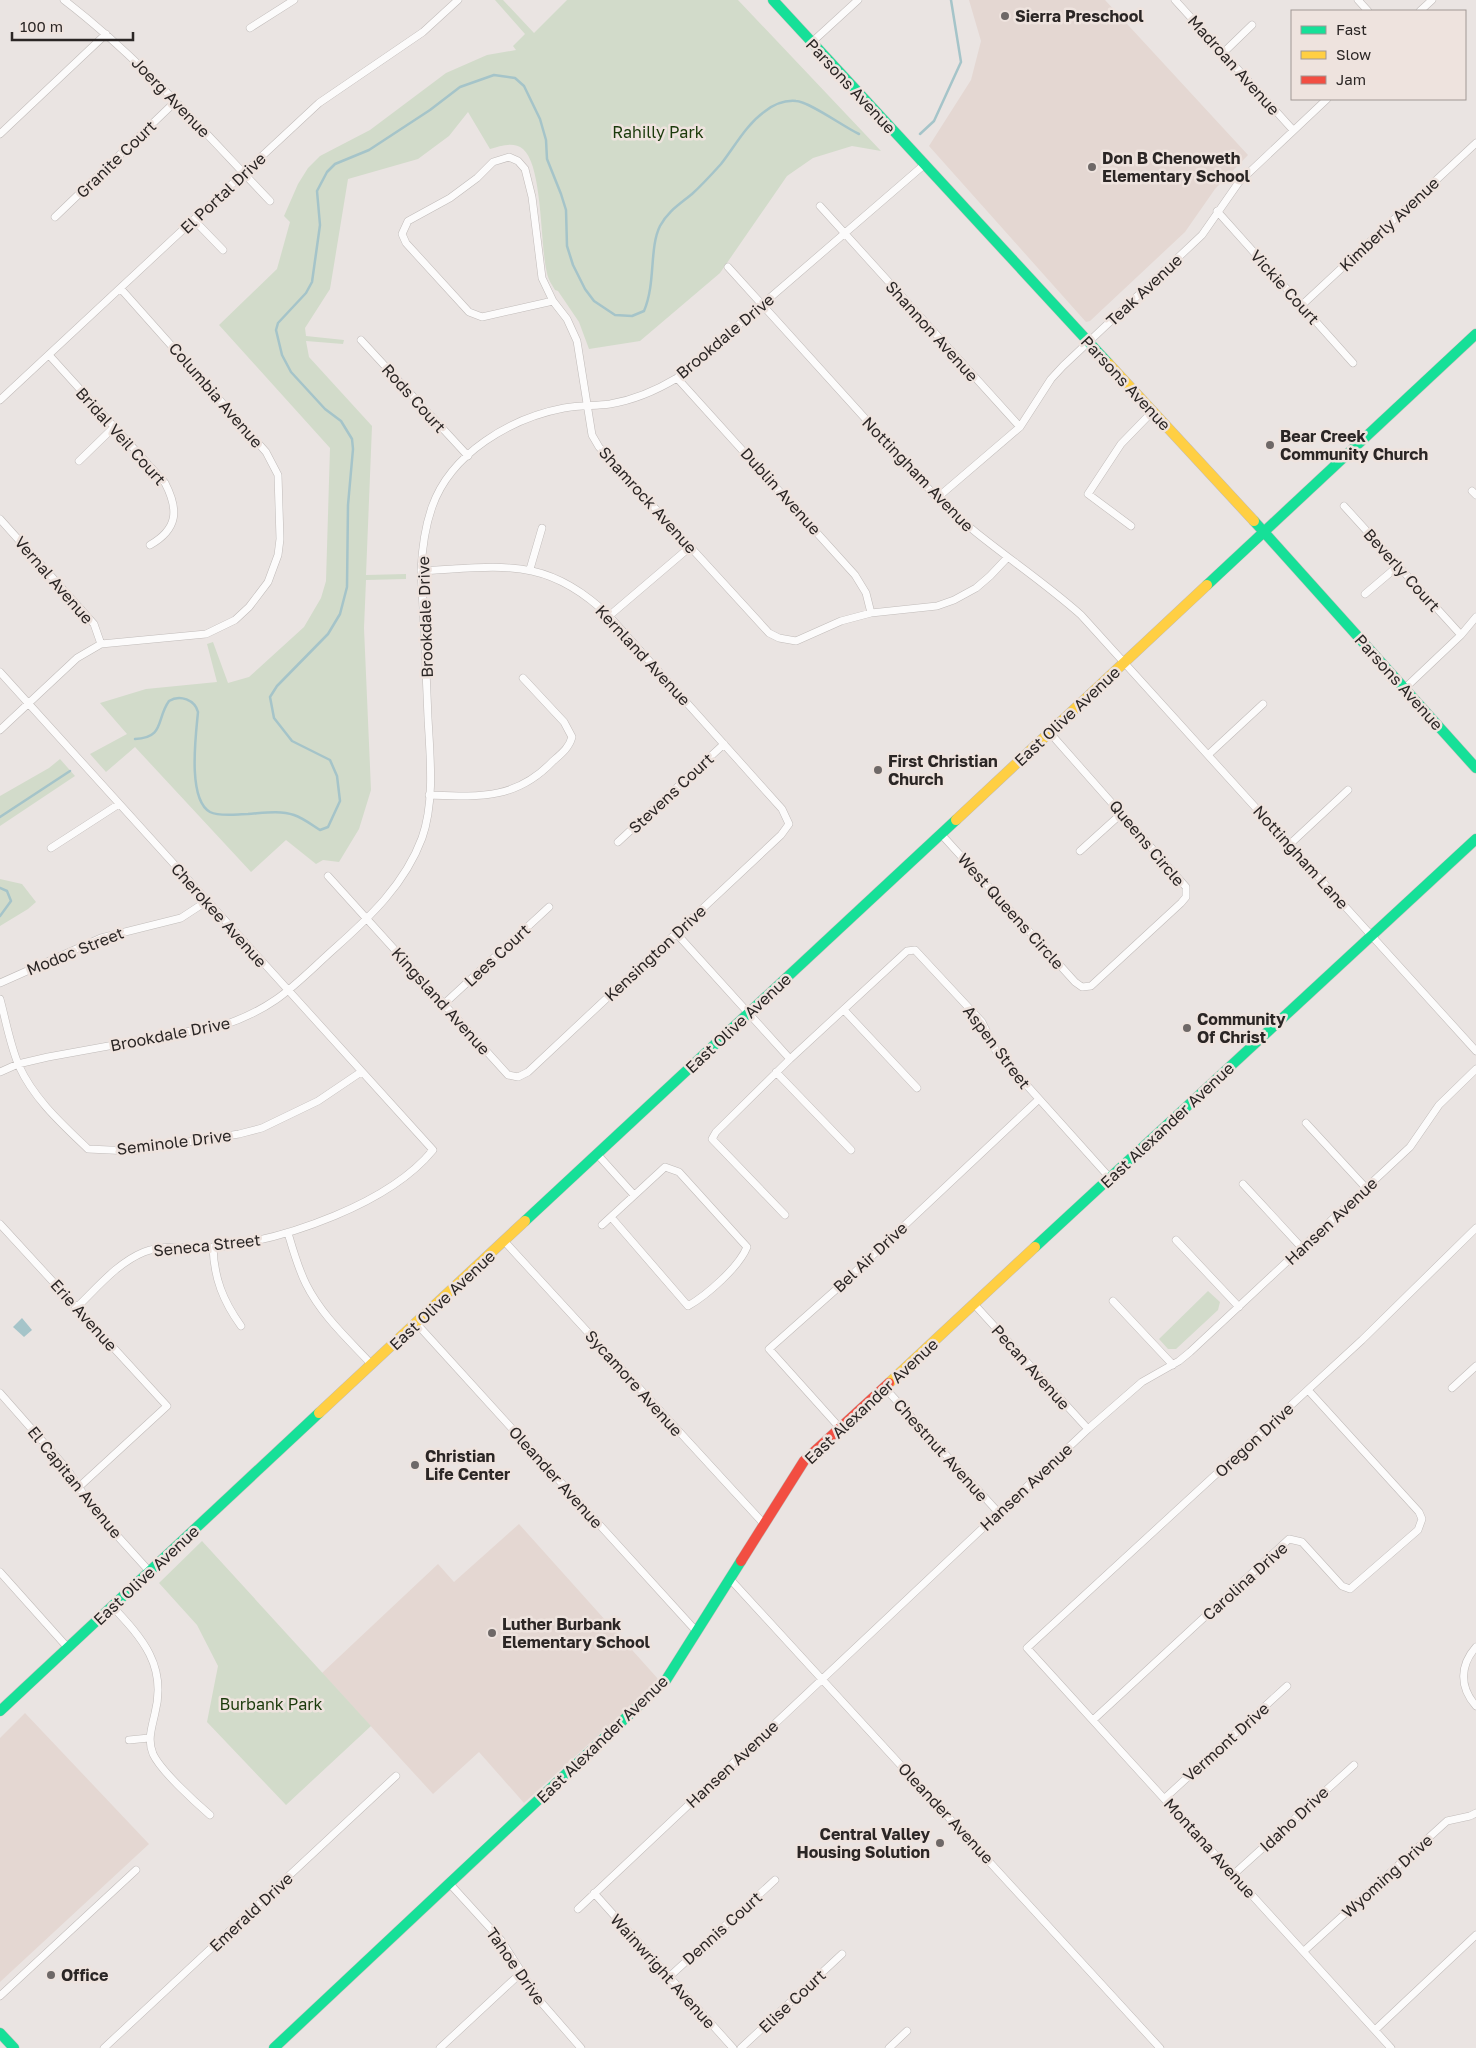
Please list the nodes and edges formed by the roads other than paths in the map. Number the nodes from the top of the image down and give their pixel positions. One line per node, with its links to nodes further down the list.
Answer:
1 (64, 0): 13 (street, Joerg Avenue)
2 (294, 0): 12 (street)
3 (458, 0): 22 (street, El Portal Drive)
4 (773, 0): 14 (street, Parsons Avenue)
5 (858, 0): 14 (street)
6 (1175, 0): 15 (street, Madroan Avenue)
7 (1358, 0): 9 (street)
8 (1432, 0): 10 (street)
9 (1367, 10)
10 (1421, 10)
11 (1252, 24): 15 (street)
12 (250, 28)
13 (106, 34): 17 (street, Joerg Avenue); 19 (street)
14 (811, 43): 21 (street, Parsons Avenue)
15 (1223, 53): 18 (street, Madroan Avenue)
16 (1326, 100): 18 (street, Teak Avenue)
17 (176, 101): 22 (street, Joerg Avenue); 26 (street, Granite Court)
18 (1293, 130): 25 (street, Teak Avenue)
19 (0, 134)
20 (1476, 143): 34 (street, Kimberly Avenue)
21 (926, 164): 28 (street, Brookdale Drive); 37 (street, Parsons Avenue)
22 (244, 173): 23 (street, Joerg Avenue); 27 (street, El Portal Drive)
23 (270, 202)
24 (820, 206): 28 (street, Shannon Avenue)
25 (1217, 212): 34 (street, Vickie Court); 37 (street, Teak Avenue)
26 (55, 217)
27 (194, 220): 29 (street); 31 (street, El Portal Drive)
28 (845, 234): 33 (street, Brookdale Drive); 45 (street, Shannon Avenue)
29 (223, 250)
30 (728, 267): 33 (street, Nottingham Avenue)
31 (121, 289): 38 (street, El Portal Drive); 65 (street, Columbia Avenue)
32 (553, 301): 32 (street, Shamrock Avenue); 42 (street, Shamrock Avenue)
33 (762, 305): 40 (street, Brookdale Drive); 48 (street, Nottingham Avenue)
34 (1302, 305): 39 (street, Vickie Court)
35 (1476, 334): 53 (street, East Olive Avenue)
36 (361, 340): 46 (street, Rods Court)
37 (1088, 342): 43 (street, Parsons Avenue); 45 (street, Teak Avenue)
38 (49, 355): 41 (street, El Portal Drive); 44 (street, Bridal Veil Court)
39 (1353, 362)
40 (677, 378): 42 (street, Brookdale Drive); 61 (street, Dublin Avenue)
41 (0, 400)
42 (587, 405): 46 (street, Brookdale Drive); 55 (street, Shamrock Avenue)
43 (1152, 412): 51 (street); 53 (street, Parsons Avenue)
44 (114, 427): 47 (street); 54 (street, Bridal Veil Court)
45 (1020, 427): 48 (street, Teak Avenue)
46 (468, 456): 59 (street, Brookdale Drive)
47 (79, 461)
48 (937, 498): 56 (street, Nottingham Avenue)
49 (1344, 506): 57 (street, Beverly Court)
50 (0, 519): 65 (street, Vernal Avenue)
51 (1131, 526)
52 (542, 528): 58 (street)
53 (1264, 532): 66 (street, East Olive Avenue); 69 (street, Parsons Avenue)
54 (150, 545)
55 (690, 547): 61 (street, Shamrock Avenue); 62 (street)
56 (1007, 558): 61 (street); 66 (street, Nottingham Avenue)
57 (1398, 566): 60 (street); 64 (street, Beverly Court)
58 (530, 569): 59 (street, Kernland Avenue); 62 (street, Kernland Avenue)
59 (421, 571): 78 (street, Brookdale Drive)
60 (1365, 594)
61 (871, 613)
62 (609, 616): 74 (street, Kernland Avenue)
63 (1476, 617): 64 (street)
64 (1461, 635): 69 (street)
65 (101, 644): 70 (street, Columbia Avenue)
66 (1124, 663): 73 (street, East Olive Avenue); 75 (street, Nottingham Lane)
67 (0, 672): 70 (street, Cherokee Avenue)
68 (523, 678): 78 (street)
69 (1404, 689): 76 (street, Parsons Avenue)
70 (28, 703): 72 (street, Columbia Avenue); 79 (street, Cherokee Avenue)
71 (1263, 704): 75 (street)
72 (0, 730)
73 (1050, 733): 80 (street, Queens Circle); 82 (street, East Olive Avenue)
74 (724, 744): 81 (street, Kernland Avenue); 84 (street, Stevens Court)
75 (1209, 754): 85 (street, Nottingham Lane)
76 (1476, 768)
77 (1348, 790): 85 (street)
78 (429, 795): 91 (street, Brookdale Drive)
79 (119, 804): 86 (street); 89 (street, Cherokee Avenue)
80 (1122, 813): 87 (street); 95 (street, Queens Circle)
81 (789, 824): 92 (street, Kensington Drive)
82 (941, 834): 95 (street, West Queens Circle); 100 (street, East Olive Avenue)
83 (1476, 839): 93 (street, East Alexander Avenue)
84 (618, 842)
85 (1290, 844): 93 (street, Nottingham Lane)
86 (52, 848)
87 (1080, 851)
88 (328, 876): 91 (street, Kingsland Avenue)
89 (206, 901): 94 (street, Modoc Street); 96 (street, Cherokee Avenue)
90 (549, 907): 98 (street, Lees Court)
91 (368, 919): 96 (street, Brookdale Drive); 98 (street, Kingsland Avenue)
92 (676, 934): 100 (street); 108 (street, Kensington Drive)
93 (1371, 936): 101 (street, Nottingham Lane); 115 (street, East Alexander Avenue)
94 (0, 983)
95 (1082, 987)
96 (289, 992): 103 (street, Brookdale Drive); 106 (street, Cherokee Avenue)
97 (0, 999): 103 (street, Seminole Drive)
98 (444, 1004): 108 (street, Kingsland Avenue)
99 (844, 1010): 102 (street, Aspen Street); 109 (street); 110 (street, Aspen Street)
100 (749, 1012): 102 (street); 113 (street, East Olive Avenue)
101 (1476, 1051)
102 (790, 1058): 107 (street, Aspen Street)
103 (18, 1064): 105 (street, Brookdale Drive); 106 (street, Seminole Drive)
104 (1476, 1070): 117 (street, Hansen Avenue)
105 (0, 1072)
106 (361, 1072): 114 (street, Cherokee Avenue)
107 (776, 1072): 112 (street); 119 (street, Aspen Street)
108 (518, 1077)
109 (917, 1088)
110 (1038, 1100): 115 (street, Aspen Street); 142 (street, Bel Air Drive)
111 (1306, 1123): 117 (street)
112 (851, 1150)
113 (598, 1155): 118 (street); 126 (street, East Olive Avenue)
114 (427, 1157): 124 (street, Seneca Street)
115 (1110, 1178): 130 (street, East Alexander Avenue)
116 (1243, 1184): 128 (street)
117 (1366, 1188): 128 (street, Hansen Avenue)
118 (634, 1196): 120 (street); 120 (street)
119 (784, 1215)
120 (611, 1217): 122 (street)
121 (0, 1224): 131 (street, Erie Avenue)
122 (602, 1225)
123 (1476, 1228): 140 (street, Oregon Drive)
124 (288, 1233): 127 (street, Seneca Street); 135 (street)
125 (1176, 1240): 132 (street)
126 (505, 1242): 133 (street, East Olive Avenue); 146 (street, Sycamore Avenue)
127 (213, 1248): 131 (street, Seneca Street); 134 (street)
128 (1302, 1248): 132 (street, Hansen Avenue)
129 (1113, 1301): 136 (street)
130 (974, 1304): 138 (street, East Alexander Avenue); 143 (street, Pecan Avenue)
131 (77, 1307): 144 (street, Erie Avenue)
132 (1239, 1307): 136 (street, Hansen Avenue)
133 (416, 1324): 135 (street, East Olive Avenue); 151 (street, Oleander Avenue)
134 (241, 1326)
135 (372, 1365): 148 (street, East Olive Avenue)
136 (1173, 1365): 143 (street, Hansen Avenue)
137 (1476, 1366): 139 (street)
138 (884, 1387): 142 (street, East Alexander Avenue); 145 (street, Chestnut Avenue)
139 (1452, 1388)
140 (1308, 1390): 154 (street, Oregon Drive); 159 (street, Carolina Drive)
141 (0, 1393): 144 (street, El Capitan Avenue)
142 (840, 1428): 146 (street, East Alexander Avenue)
143 (1088, 1429): 145 (street, Hansen Avenue)
144 (80, 1486): 148 (street, El Capitan Avenue)
145 (998, 1512): 155 (street, Hansen Avenue)
146 (764, 1524): 149 (street, East Alexander Avenue)
147 (0, 1572): 153 (street)
148 (150, 1572): 150 (street, East Olive Avenue)
149 (730, 1579): 151 (street, East Alexander Avenue); 155 (street, Oleander Avenue)
150 (112, 1606): 153 (street, East Olive Avenue); 160 (street)
151 (697, 1632): 170 (street, East Alexander Avenue)
152 (1476, 1647): 157 (street)
153 (68, 1648): 158 (street, East Olive Avenue)
154 (1028, 1648): 159 (street, Montana Avenue)
155 (822, 1680): 171 (street, Hansen Avenue); 190 (street, Oleander Avenue)
156 (1287, 1686): 164 (street, Vermont Drive)
157 (1476, 1706)
158 (0, 1711)
159 (1093, 1720): 164 (street, Montana Avenue)
160 (149, 1738): 161 (street); 166 (street)
161 (129, 1740)
162 (1354, 1765): 168 (street, Idaho Drive)
163 (396, 1776): 183 (street, Emerald Drive)
164 (1164, 1798): 168 (street, Montana Avenue)
165 (1476, 1813): 174 (street, Wyoming Drive)
166 (210, 1815)
167 (136, 1870): 178 (street)
168 (1234, 1874): 174 (street, Montana Avenue)
169 (775, 1880): 177 (street, Dennis Court)
170 (450, 1884): 176 (street, Tahoe Drive); 184 (street, East Alexander Avenue)
171 (594, 1894): 172 (street, Hansen Avenue); 177 (street, Wainwright Avenue)
172 (578, 1909)
173 (1476, 1936): 179 (street)
174 (1304, 1951): 179 (street, Montana Avenue)
175 (842, 1954): 188 (street, Elise Court)
176 (523, 1972): 185 (street); 186 (street, Tahoe Drive)
177 (669, 1977): 187 (street, Wainwright Avenue)
178 (0, 1996)
179 (1375, 2030): 191 (street, Montana Avenue)
180 (907, 2031): 189 (street)
181 (0, 2033): 182 (street)
182 (14, 2048)
183 (104, 2048)
184 (274, 2048)
185 (440, 2048)
186 (581, 2048)
187 (733, 2048)
188 (741, 2048)
189 (889, 2048)
190 (1160, 2048)
191 (1391, 2048)

